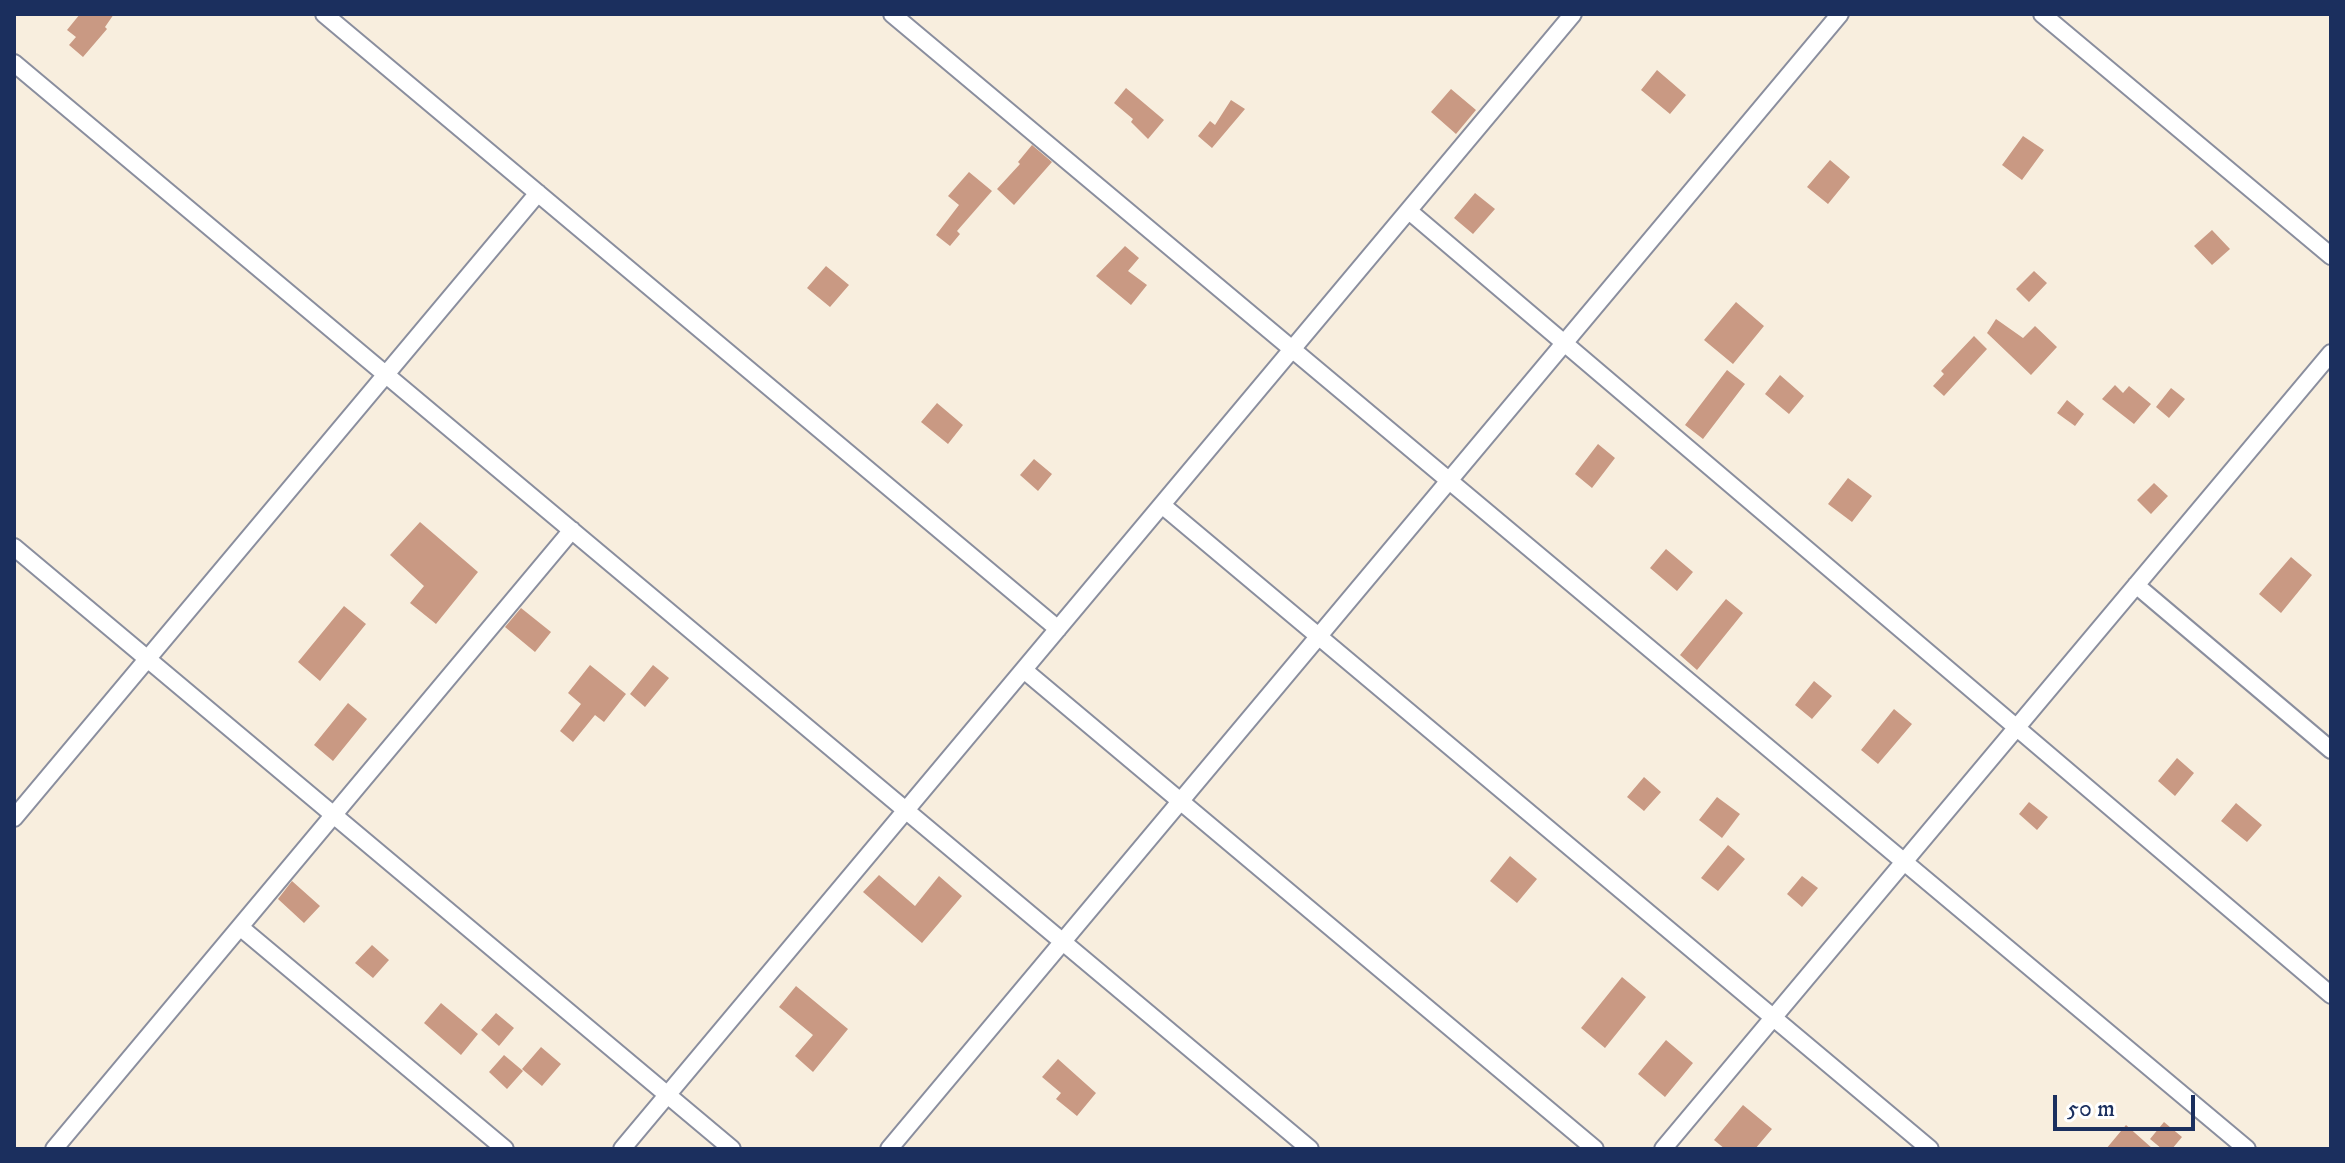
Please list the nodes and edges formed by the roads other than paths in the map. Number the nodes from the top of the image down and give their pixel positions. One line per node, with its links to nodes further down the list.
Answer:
1 (324, 14): 7 (street)
2 (892, 14): 11 (street)
3 (1573, 14): 8 (street)
4 (1840, 14): 10 (street)
5 (2042, 14): 9 (street)
6 (14, 63): 13 (street)
7 (538, 193): 13 (street); 19 (street)
8 (1409, 211): 10 (street); 11 (street)
9 (2331, 256)
10 (1564, 343): 14 (street); 23 (street)
11 (1292, 349): 14 (street); 15 (street)
12 (2331, 353): 18 (street)
13 (386, 374): 16 (street); 21 (street)
14 (1449, 480): 20 (street); 29 (street)
15 (1162, 505): 19 (street); 20 (street)
16 (572, 530): 26 (street); 27 (street)
17 (14, 547): 21 (street)
18 (2136, 585): 23 (street); 24 (street)
19 (1058, 629): 22 (street)
20 (1318, 636): 25 (street); 33 (street)
21 (147, 659): 27 (street); 28 (street)
22 (1024, 670): 25 (street); 26 (street)
23 (2017, 727): 29 (street); 32 (street)
24 (2331, 750)
25 (1180, 801): 31 (street); 41 (street)
26 (906, 810): 31 (street); 34 (street)
27 (334, 815): 30 (street); 34 (street)
28 (14, 818)
29 (1904, 862): 33 (street); 44 (street)
30 (240, 927): 35 (street); 36 (street)
31 (1063, 941): 39 (street); 40 (street)
32 (2331, 995)
33 (1773, 1017): 42 (street); 43 (street)
34 (668, 1095): 37 (street); 38 (street)
35 (54, 1149)
36 (505, 1149)
37 (622, 1149)
38 (732, 1149)
39 (889, 1149)
40 (1310, 1149)
41 (1595, 1149)
42 (1663, 1149)
43 (1930, 1149)
44 (2247, 1149)

